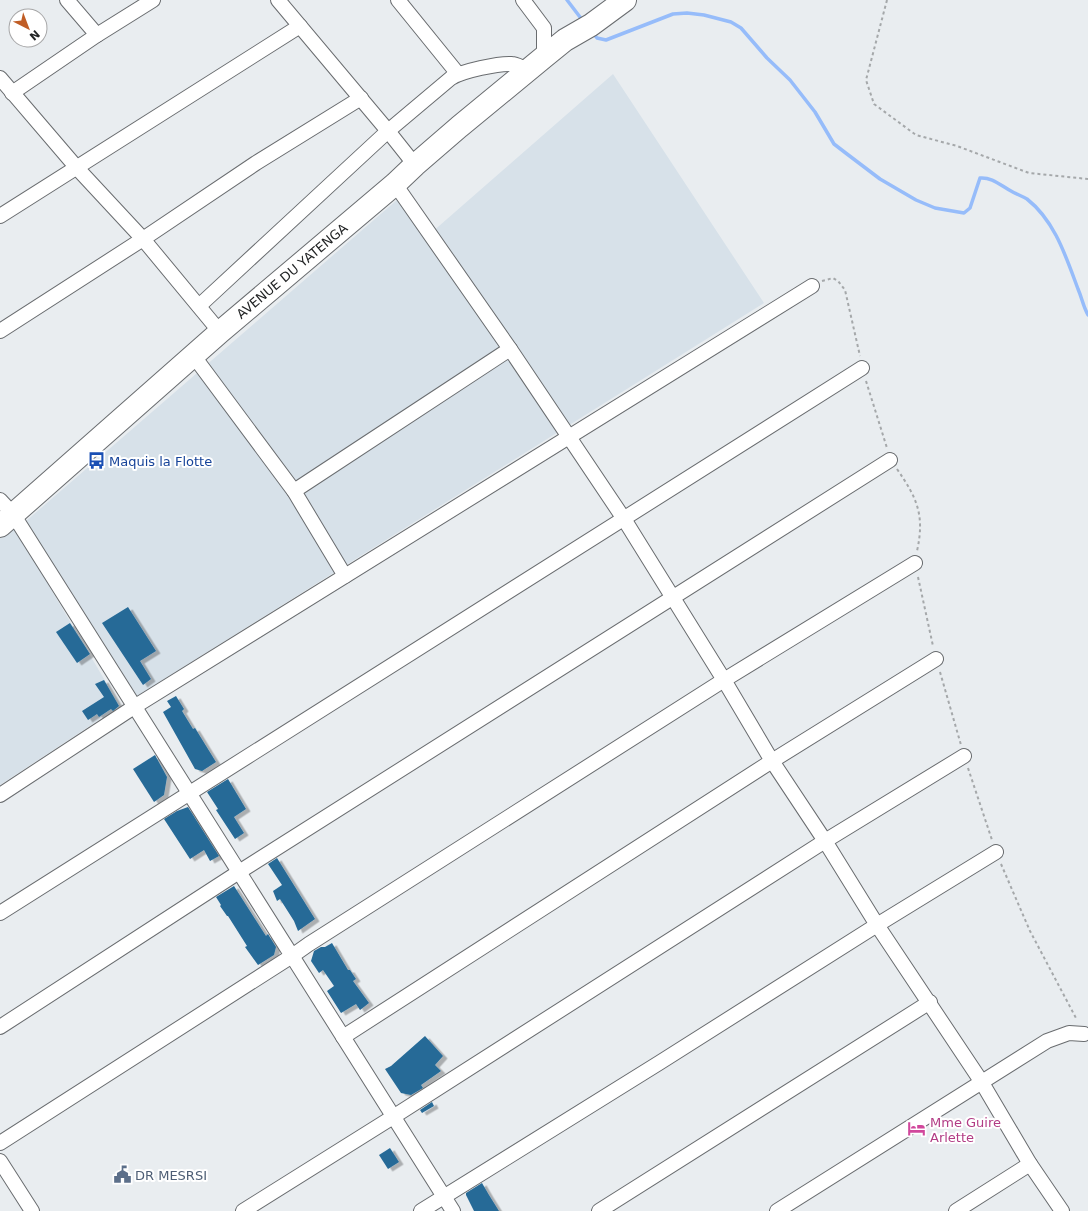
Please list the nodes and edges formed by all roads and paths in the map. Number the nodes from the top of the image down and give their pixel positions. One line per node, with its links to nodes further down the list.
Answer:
1 (67, 0): 9 (street)
2 (278, 0): 8 (street)
3 (398, 0): 11 (street)
4 (523, 0): 10 (street)
5 (625, 0): 10 (main road, AVENUE DU YATENGA)
6 (886, 0): 19 (path)
7 (150, 1): 9 (street)
8 (300, 26): 15 (street); 18 (street)
9 (97, 35): 14 (street)
10 (544, 57): 13 (main road, AVENUE DU YATENGA)
11 (458, 74): 13 (street); 16 (street)
12 (0, 78): 14 (street)
13 (512, 82): 17 (main road, AVENUE DU YATENGA)
14 (12, 93): 18 (street)
15 (361, 98): 16 (street); 22 (street)
16 (388, 131): 17 (street); 24 (street)
17 (415, 165): 20 (main road, AVENUE DU YATENGA)
18 (77, 168): 21 (street); 22 (street)
19 (1088, 179)
20 (395, 184): 26 (main road, AVENUE DU YATENGA); 27 (street)
21 (0, 216)
22 (143, 239): 24 (street); 25 (street)
23 (812, 286): 30 (street)
24 (199, 306): 26 (street)
25 (0, 331)
26 (220, 332): 28 (main road, AVENUE DU YATENGA)
27 (510, 349): 30 (street); 32 (street)
28 (193, 355): 32 (street); 33 (main road, AVENUE DU YATENGA)
29 (862, 368): 34 (street)
30 (569, 438): 34 (street); 36 (street)
31 (890, 460): 37 (street)
32 (294, 491): 36 (street)
33 (4, 513): 40 (street)
34 (624, 519): 37 (street); 43 (street)
35 (914, 563): 39 (street)
36 (346, 576): 40 (street)
37 (673, 598): 39 (street); 47 (street)
38 (936, 659): 42 (street)
39 (724, 680): 42 (street); 50 (street)
40 (134, 707): 43 (street); 44 (street)
41 (964, 756): 45 (street)
42 (772, 761): 45 (street); 54 (street)
43 (189, 794): 47 (street); 48 (street)
44 (0, 796)
45 (825, 841): 49 (street); 56 (street)
46 (996, 852): 49 (street); 53 (path)
47 (239, 872): 50 (street); 52 (street)
48 (0, 913)
49 (877, 925): 51 (street); 60 (street)
50 (292, 956): 54 (street); 57 (street)
51 (930, 1002): 55 (street); 65 (street)
52 (0, 1027)
53 (1084, 1034): 55 (street)
54 (343, 1037): 56 (street)
55 (981, 1082): 59 (street); 66 (street)
56 (393, 1117): 60 (street); 62 (street)
57 (0, 1143)
58 (0, 1161): 61 (street)
59 (1030, 1164): 67 (street); 68 (street)
60 (444, 1196): 63 (street); 64 (street)
61 (32, 1211)
62 (243, 1211)
63 (421, 1211)
64 (453, 1211)
65 (599, 1211)
66 (777, 1211)
67 (956, 1211)
68 (1062, 1211)

